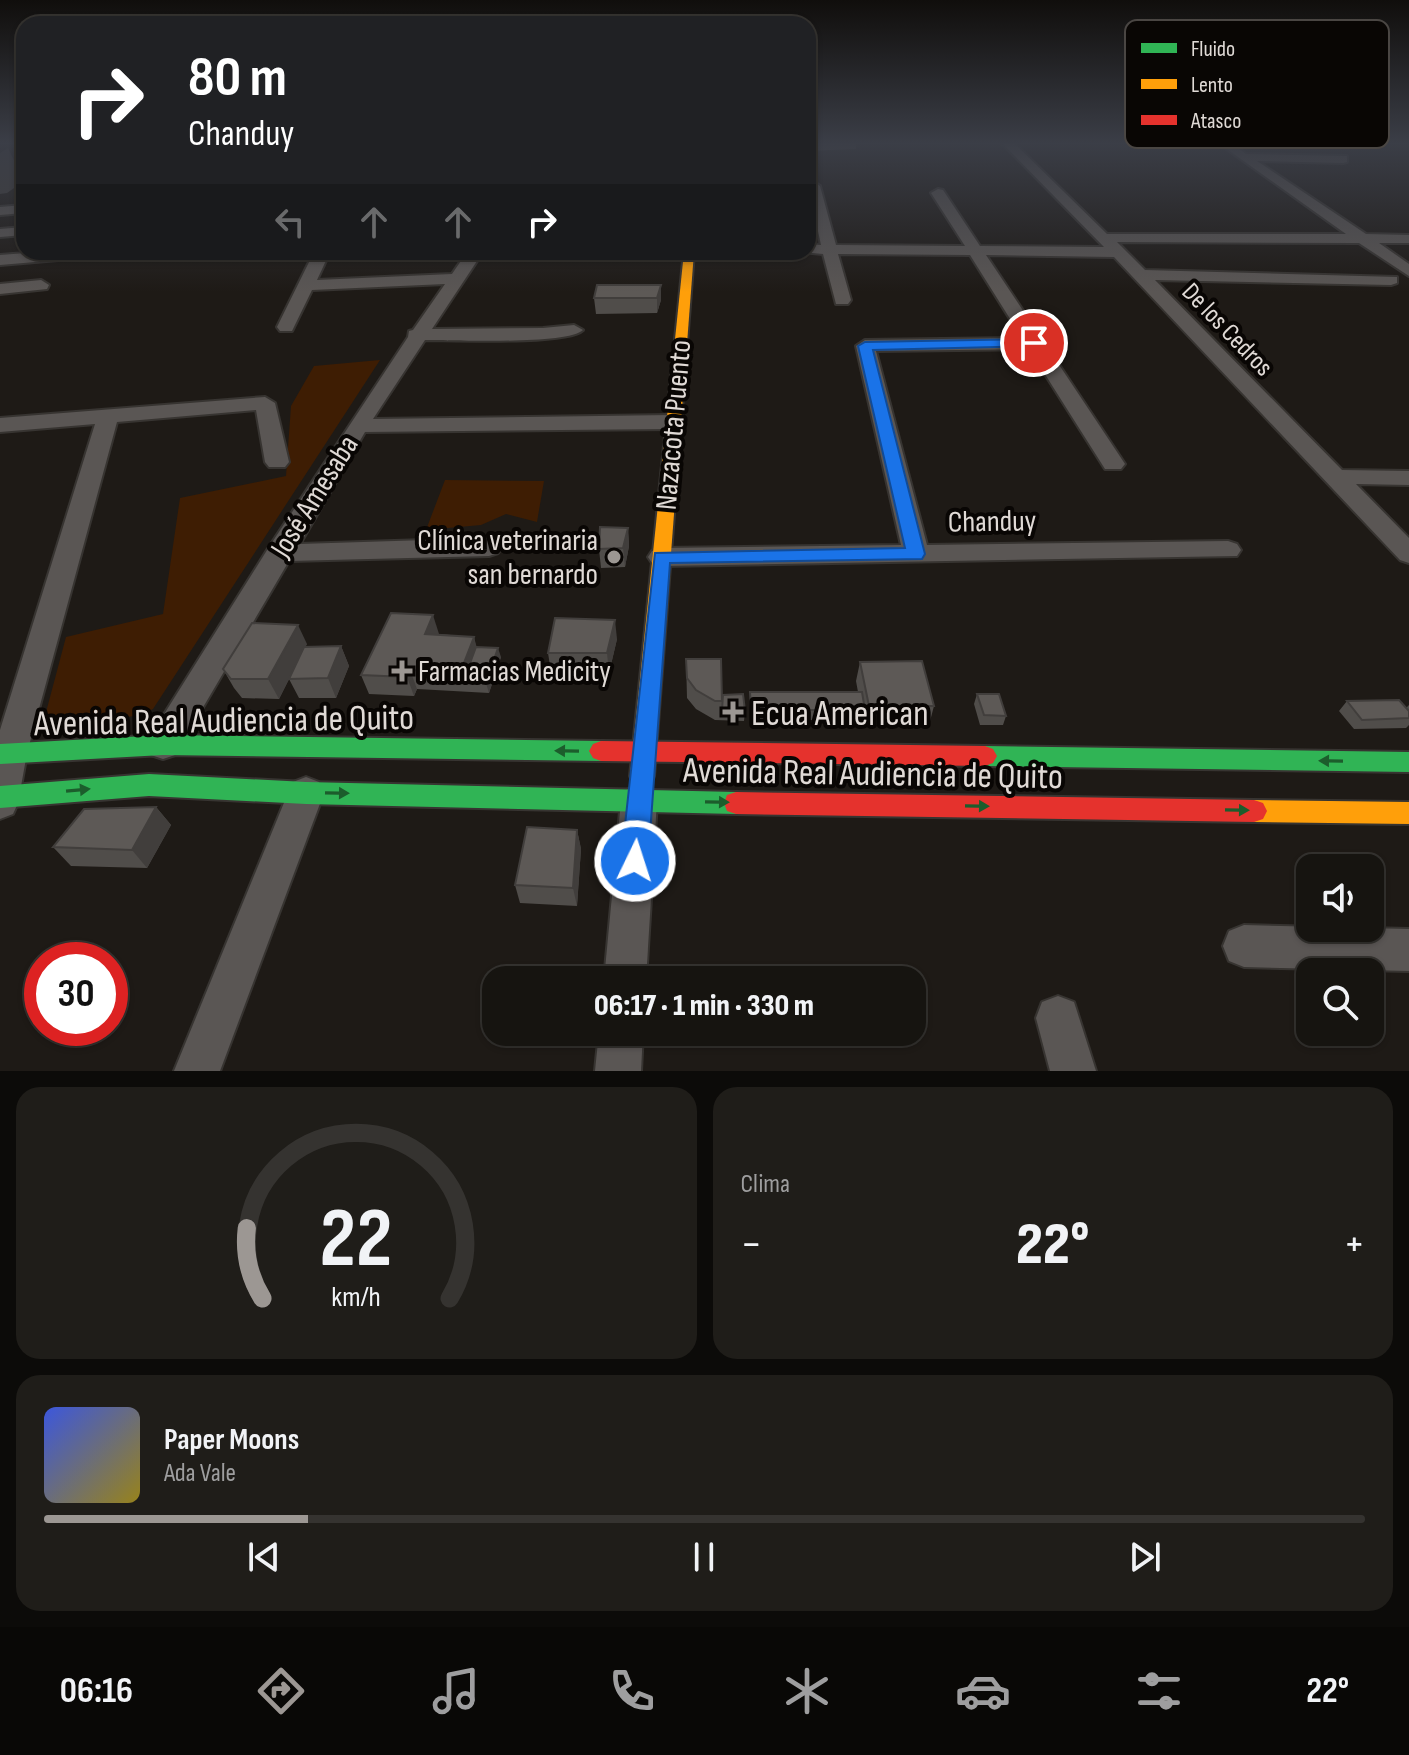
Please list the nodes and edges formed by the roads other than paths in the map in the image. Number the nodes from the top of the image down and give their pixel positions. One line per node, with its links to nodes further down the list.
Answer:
1 (1056, 192): 7 (street, De los Cedros)
2 (1294, 192): 5 (street)
3 (816, 193): 9 (street)
4 (938, 193): 10 (street)
5 (1361, 239): 6 (street); 7 (street); 14 (street)
6 (1409, 239)
7 (1109, 245): 10 (street); 15 (street, De los Cedros)
8 (816, 249): 9 (street)
9 (831, 249): 10 (street); 21 (street)
10 (974, 250): 25 (street)
11 (319, 260): 19 (street)
12 (470, 260): 16 (street, José Amesaba)
13 (688, 260): 27 (main road, Nazacota Puento)
14 (1409, 271)
15 (1141, 275): 17 (street); 32 (street, De los Cedros)
16 (457, 279): 19 (street); 24 (street, José Amesaba)
17 (1391, 280)
18 (41, 285): 20 (street)
19 (308, 285): 22 (street)
20 (0, 289)
21 (842, 300)
22 (286, 327)
23 (574, 330): 24 (street)
24 (416, 335): 29 (street, José Amesaba)
25 (1034, 343): 31 (street); 37 (street)
26 (108, 416): 28 (street); 30 (street); 42 (street)
27 (671, 422): 29 (street); 39 (main road, Nazacota Puento)
28 (0, 425)
29 (358, 426): 36 (street, José Amesaba)
30 (277, 462)
31 (1113, 464)
32 (1335, 477): 33 (street); 38 (street, De los Cedros)
33 (1409, 478)
34 (489, 547): 36 (street)
35 (1228, 550): 37 (street, Chanduy)
36 (278, 553): 40 (street, José Amesaba)
37 (916, 554): 39 (street, Chanduy)
38 (1409, 554)
39 (661, 557): 41 (main road, Nazacota Puento)
40 (163, 745): 41 (main road, Avenida Real Audiencia de Quito, one-way to 40); 42 (main road, Avenida Real Audiencia de Quito)
41 (645, 752): 43 (main road, Avenida Real Audiencia de Quito, one-way to 41); 46 (main road, Nazacota Puento)
42 (5, 753): 45 (street)
43 (1409, 762)
44 (306, 793): 45 (main road, Avenida Real Audiencia de Quito, one-way to 44); 46 (main road, Avenida Real Audiencia de Quito, one-way to 46); 53 (street)
45 (1, 799)
46 (639, 801): 47 (main road, Avenida Real Audiencia de Quito, one-way to 47); 50 (street, Nazacota Puento)
47 (1409, 813)
48 (1244, 946): 49 (street)
49 (1409, 950)
50 (626, 966)
51 (1058, 1018): 55 (street)
52 (620, 1046): 54 (street)
53 (197, 1071)
54 (618, 1071)
55 (1073, 1071)

